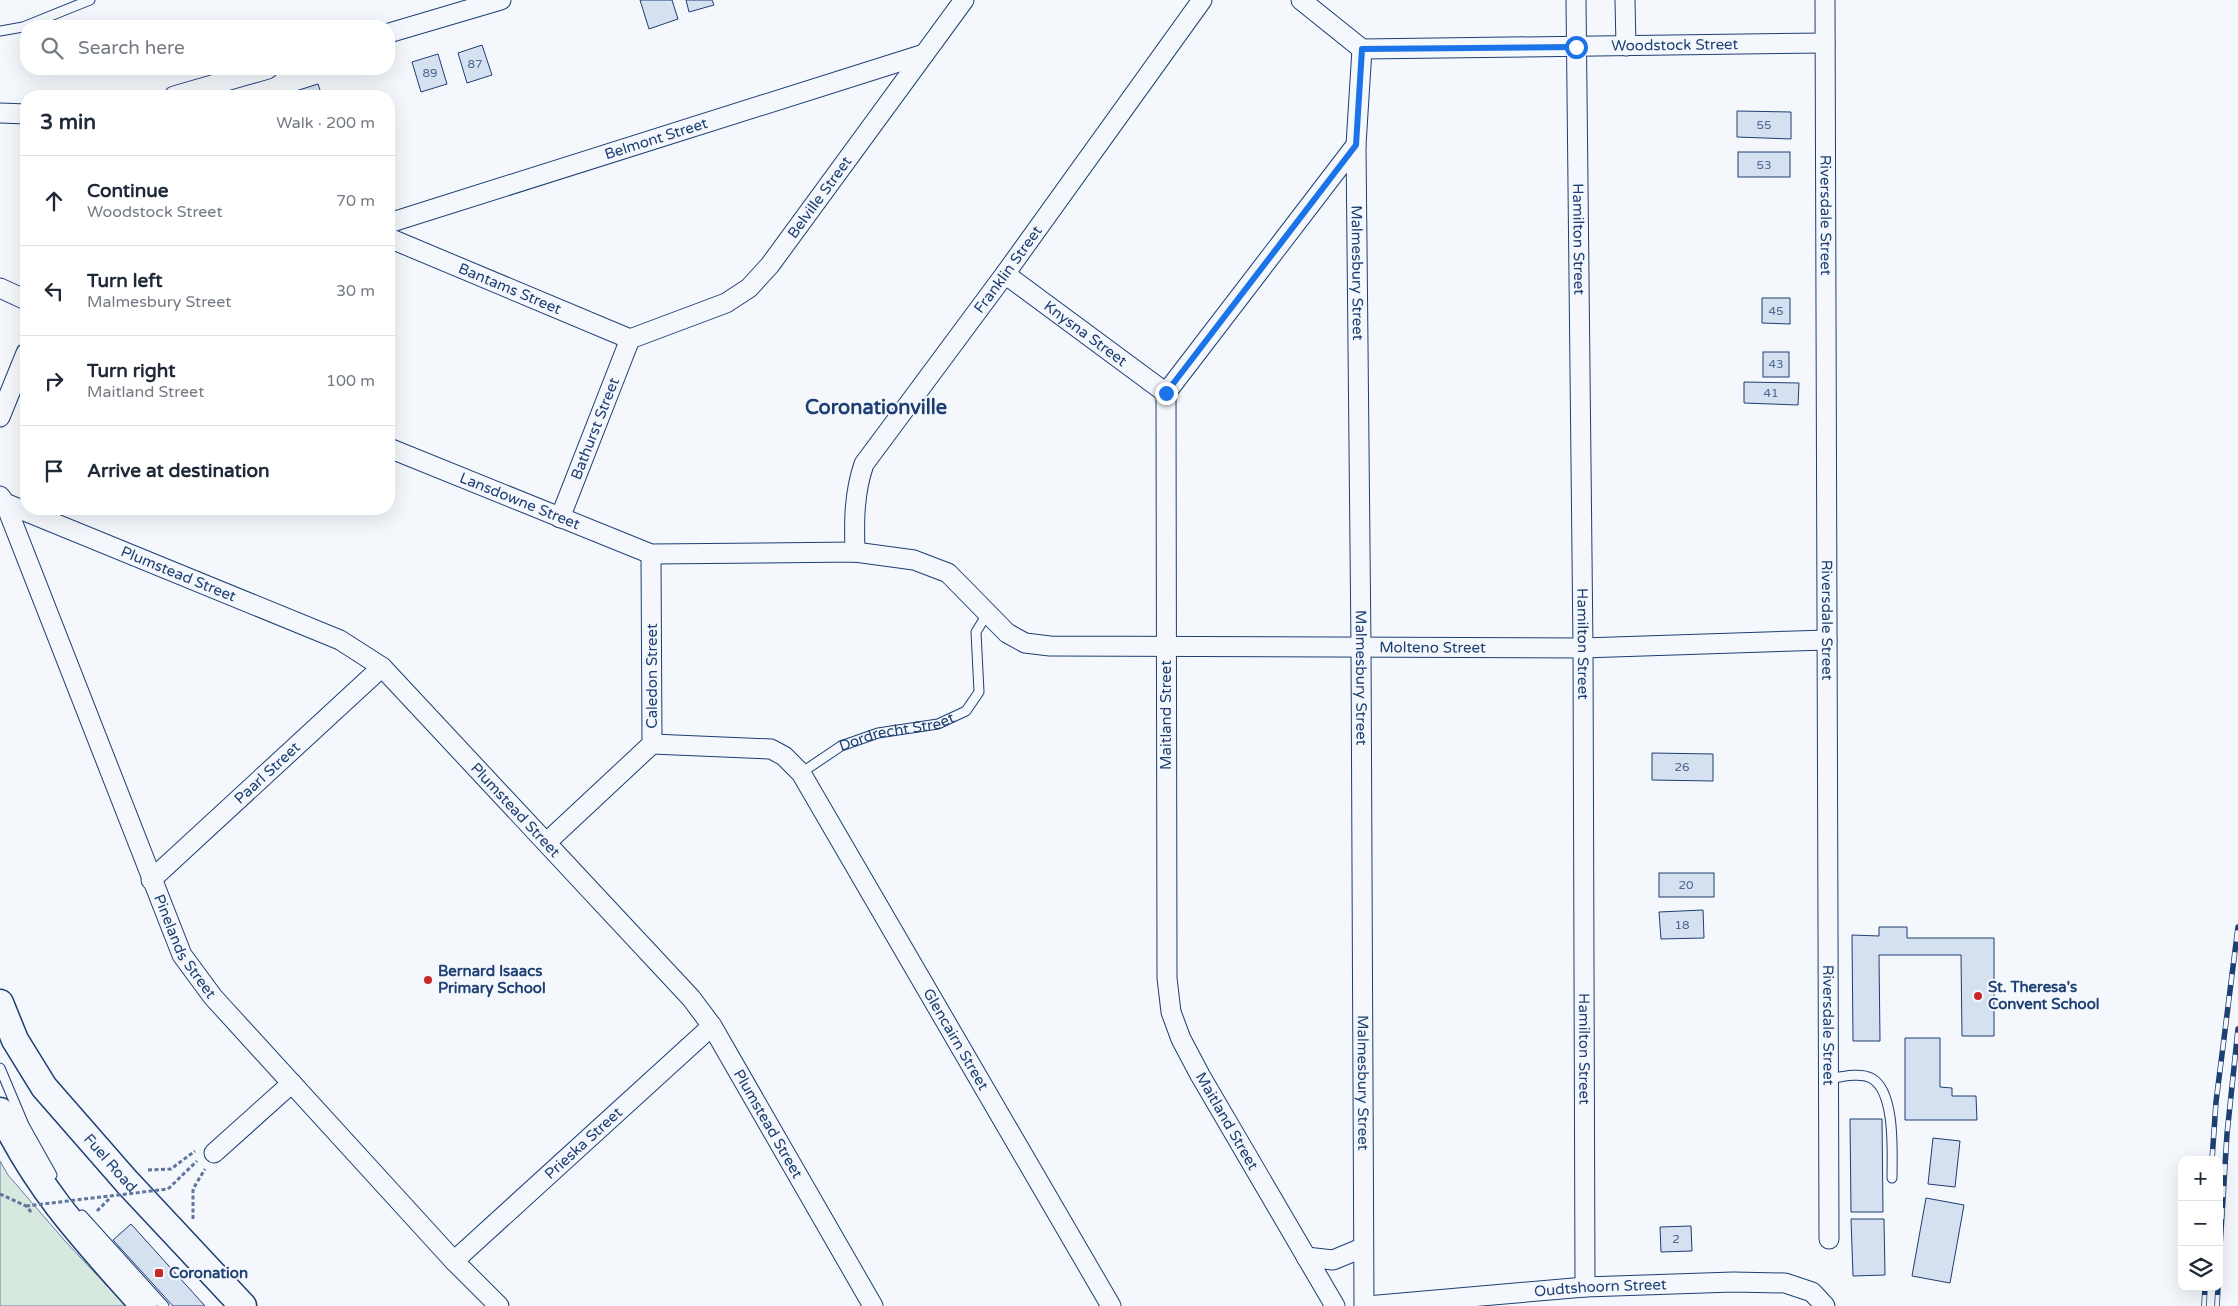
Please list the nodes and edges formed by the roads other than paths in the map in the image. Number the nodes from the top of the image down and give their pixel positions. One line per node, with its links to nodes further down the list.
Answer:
1 (90, 0): 9 (lane)
2 (501, 0): 12 (street)
3 (964, 0): 17 (street, Belville Street)
4 (1202, 0): 25 (street, Franklin Street)
5 (1301, 0): 16 (street)
6 (1576, 0): 15 (street, Hamilton Street)
7 (1625, 0): 14 (street)
8 (1825, 0): 13 (street, Riversdale Street)
9 (40, 20)
10 (20, 28): 11 (lane)
11 (0, 31)
12 (395, 31)
13 (1825, 43): 14 (street, Woodstock Street); 40 (street, Riversdale Street)
14 (1626, 46): 15 (street, Woodstock Street)
15 (1576, 47): 16 (street, Woodstock Street); 43 (street, Hamilton Street)
16 (1362, 49): 22 (street, Malmesbury Street)
17 (924, 54): 23 (street, Belmont Street); 28 (street, Belville Street)
18 (247, 75): 19 (street)
19 (195, 90)
20 (0, 114): 21 (street)
21 (20, 114)
22 (1356, 145): 30 (street); 41 (street, Malmesbury Street)
23 (395, 221)
24 (395, 241): 28 (street, Bantams Street)
25 (1005, 274): 30 (street, Knysna Street); 37 (street, Franklin Street)
26 (0, 288): 27 (street)
27 (20, 297)
28 (630, 339): 36 (street, Bathurst Street)
29 (20, 368): 31 (street)
30 (1166, 393): 42 (street, Maitland Street)
31 (0, 417)
32 (395, 450): 36 (street, Lansdowne Street)
33 (3, 499): 34 (street, Plumstead Street); 48 (street, Pinelands Street)
34 (20, 506)
35 (41, 515): 44 (street, Plumstead Street)
36 (560, 518): 38 (street, Lansdowne Street)
37 (855, 552): 38 (street); 39 (street)
38 (651, 554): 45 (street, Caledon Street)
39 (987, 614): 42 (street, Molteno Street); 46 (lane, Dordrecht Street)
40 (1827, 640): 43 (street, Molteno Street); 52 (street, Riversdale Street)
41 (1361, 646): 42 (street, Molteno Street); 43 (street, Molteno Street); 60 (street, Malmesbury Street)
42 (1166, 647): 61 (street, Maitland Street)
43 (1583, 648): 63 (street, Hamilton Street)
44 (382, 667): 47 (street, Plumstead Street); 48 (street, Paarl Street)
45 (652, 744): 46 (street); 47 (street, Caledon Street)
46 (801, 773): 69 (street, Glencairn Street)
47 (547, 842): 50 (street, Plumstead Street)
48 (151, 880): 53 (street, Pinelands Street)
49 (0, 1003): 66 (main road, Fuel Road)
50 (712, 1026): 62 (street, Prieska Street); 68 (street, Plumstead Street)
51 (0, 1068): 57 (lane)
52 (1828, 1079): 56 (lane); 59 (street, Riversdale Street)
53 (292, 1083): 55 (street); 62 (street, Pinelands Street)
54 (0, 1111): 64 (main road)
55 (203, 1154)
56 (1892, 1178)
57 (59, 1186)
58 (73, 1205): 65 (lane)
59 (1828, 1239)
60 (1362, 1248): 61 (street); 71 (street, Malmesbury Street)
61 (1306, 1257): 70 (street, Maitland Street)
62 (454, 1261): 67 (street, Pinelands Street)
63 (1585, 1287): 71 (street, Oudtshoorn Street); 72 (street, Oudtshoorn Street)
64 (144, 1306)
65 (164, 1306)
66 (243, 1306)
67 (498, 1306)
68 (873, 1306)
69 (1111, 1306)
70 (1335, 1306)
71 (1375, 1306)
72 (1825, 1306)

